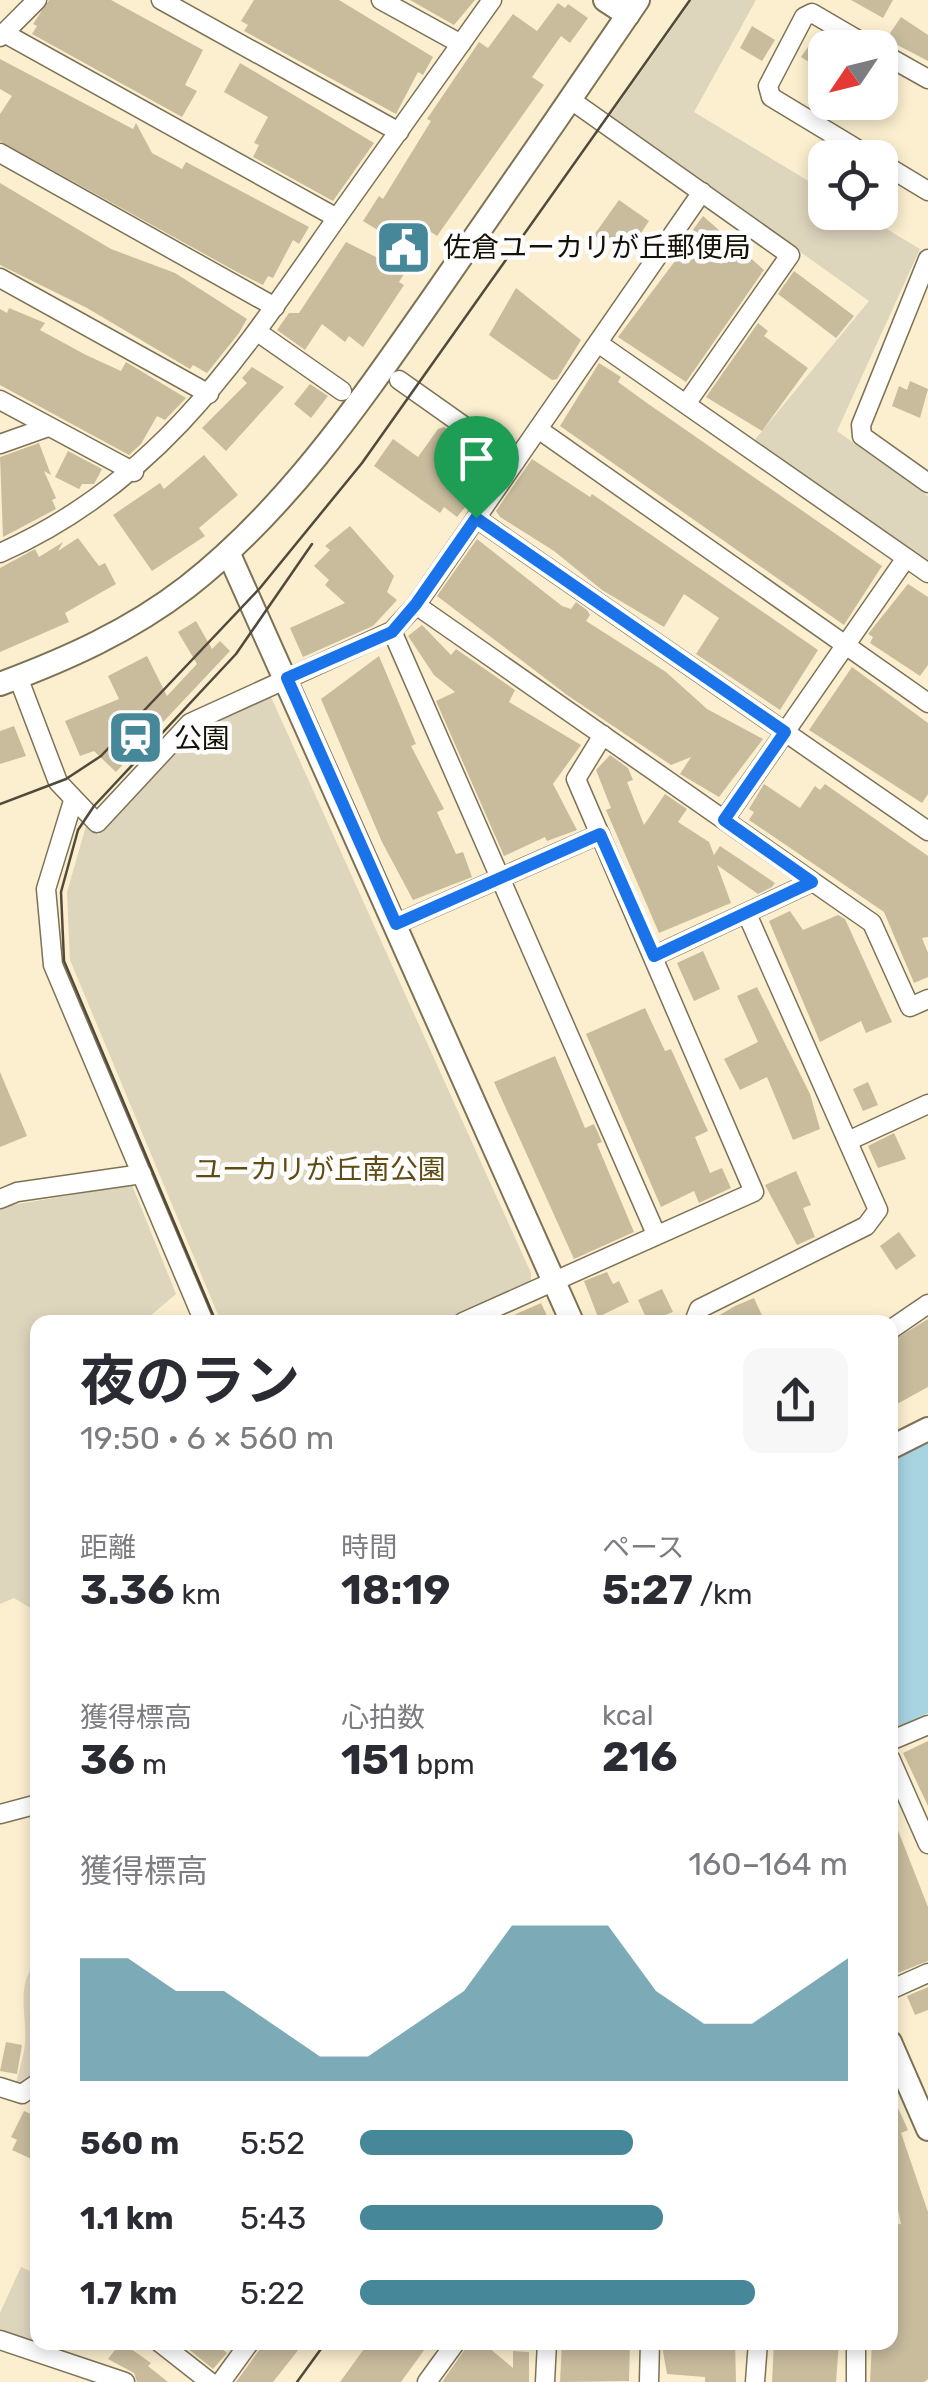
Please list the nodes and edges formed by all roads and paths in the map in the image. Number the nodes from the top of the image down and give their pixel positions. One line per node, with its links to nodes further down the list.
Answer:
1 (36, 0): 8 (street)
2 (161, 0): 15 (street)
3 (381, 0): 9 (street)
4 (492, 0): 9 (street)
5 (604, 0): 6 (street)
6 (633, 8): 12 (street)
7 (841, 30): 13 (street)
8 (2, 35): 21 (street)
9 (461, 44): 15 (street)
10 (898, 62): 11 (street)
11 (928, 79)
12 (571, 100): 19 (street); 39 (street)
13 (808, 119)
14 (810, 120): 16 (street)
15 (399, 132): 21 (street)
16 (843, 140)
17 (0, 153): 24 (street)
18 (898, 173): 20 (street)
19 (702, 192): 26 (street); 31 (street)
20 (928, 192)
21 (337, 218): 24 (street)
22 (928, 259): 37 (street)
23 (0, 278): 29 (street)
24 (275, 307): 25 (street)
25 (258, 333): 28 (street); 29 (street)
26 (598, 343): 31 (street); 33 (street)
27 (399, 380): 35 (street)
28 (342, 391)
29 (210, 394): 36 (street)
30 (0, 400): 32 (street)
31 (686, 404): 41 (street)
32 (48, 426): 34 (street); 36 (street)
33 (538, 429): 35 (street); 45 (street)
34 (0, 444)
35 (516, 462): 38 (street)
36 (134, 472): 40 (street)
37 (928, 484)
38 (476, 518): 43 (street); 49 (street)
39 (228, 552): 46 (street); 47 (street)
40 (0, 554)
41 (906, 558): 42 (street); 45 (street)
42 (928, 573)
43 (416, 604): 44 (street); 50 (street)
44 (392, 632): 46 (street); 55 (street)
45 (845, 645): 48 (street); 49 (street)
46 (287, 678): 51 (street); 58 (street)
47 (9, 681): 51 (street)
48 (928, 703)
49 (785, 732): 52 (street); 53 (street)
50 (603, 736): 52 (street); 54 (street)
51 (73, 801): 63 (street)
52 (724, 820): 56 (street)
53 (928, 831)
54 (600, 834): 55 (street); 59 (street)
55 (500, 878): 58 (street); 65 (street)
56 (812, 882): 57 (street); 60 (street)
57 (747, 914): 59 (street); 62 (street)
58 (396, 924): 66 (street)
59 (654, 956): 65 (street)
60 (928, 1000)
61 (928, 1104): 62 (street)
62 (848, 1141): 71 (street)
63 (142, 1174): 64 (street); 68 (street)
64 (0, 1199)
65 (656, 1234): 66 (street)
66 (554, 1282): 69 (street); 70 (street)
67 (928, 1304): 72 (street)
68 (201, 1315)
69 (479, 1315)
70 (569, 1315)
71 (696, 1315)
72 (898, 1325)
73 (928, 1429): 74 (street)
74 (898, 1444)
75 (928, 1725): 76 (street)
76 (898, 1738)
77 (898, 1776): 80 (street)
78 (30, 1806): 79 (street)
79 (0, 1814)
80 (928, 1844)
81 (928, 1973): 82 (street)
82 (898, 1986)
83 (898, 2060): 86 (street)
84 (0, 2087): 85 (street)
85 (30, 2088)
86 (928, 2129)
87 (0, 2340): 95 (street)
88 (169, 2350): 96 (street)
89 (244, 2350): 97 (street)
90 (450, 2350): 98 (street)
91 (546, 2350): 99 (street)
92 (650, 2350): 100 (street)
93 (757, 2350): 101 (street)
94 (856, 2350): 102 (street)
95 (126, 2382)
96 (210, 2382)
97 (221, 2382)
98 (427, 2382)
99 (545, 2382)
100 (650, 2382)
101 (755, 2382)
102 (856, 2382)

